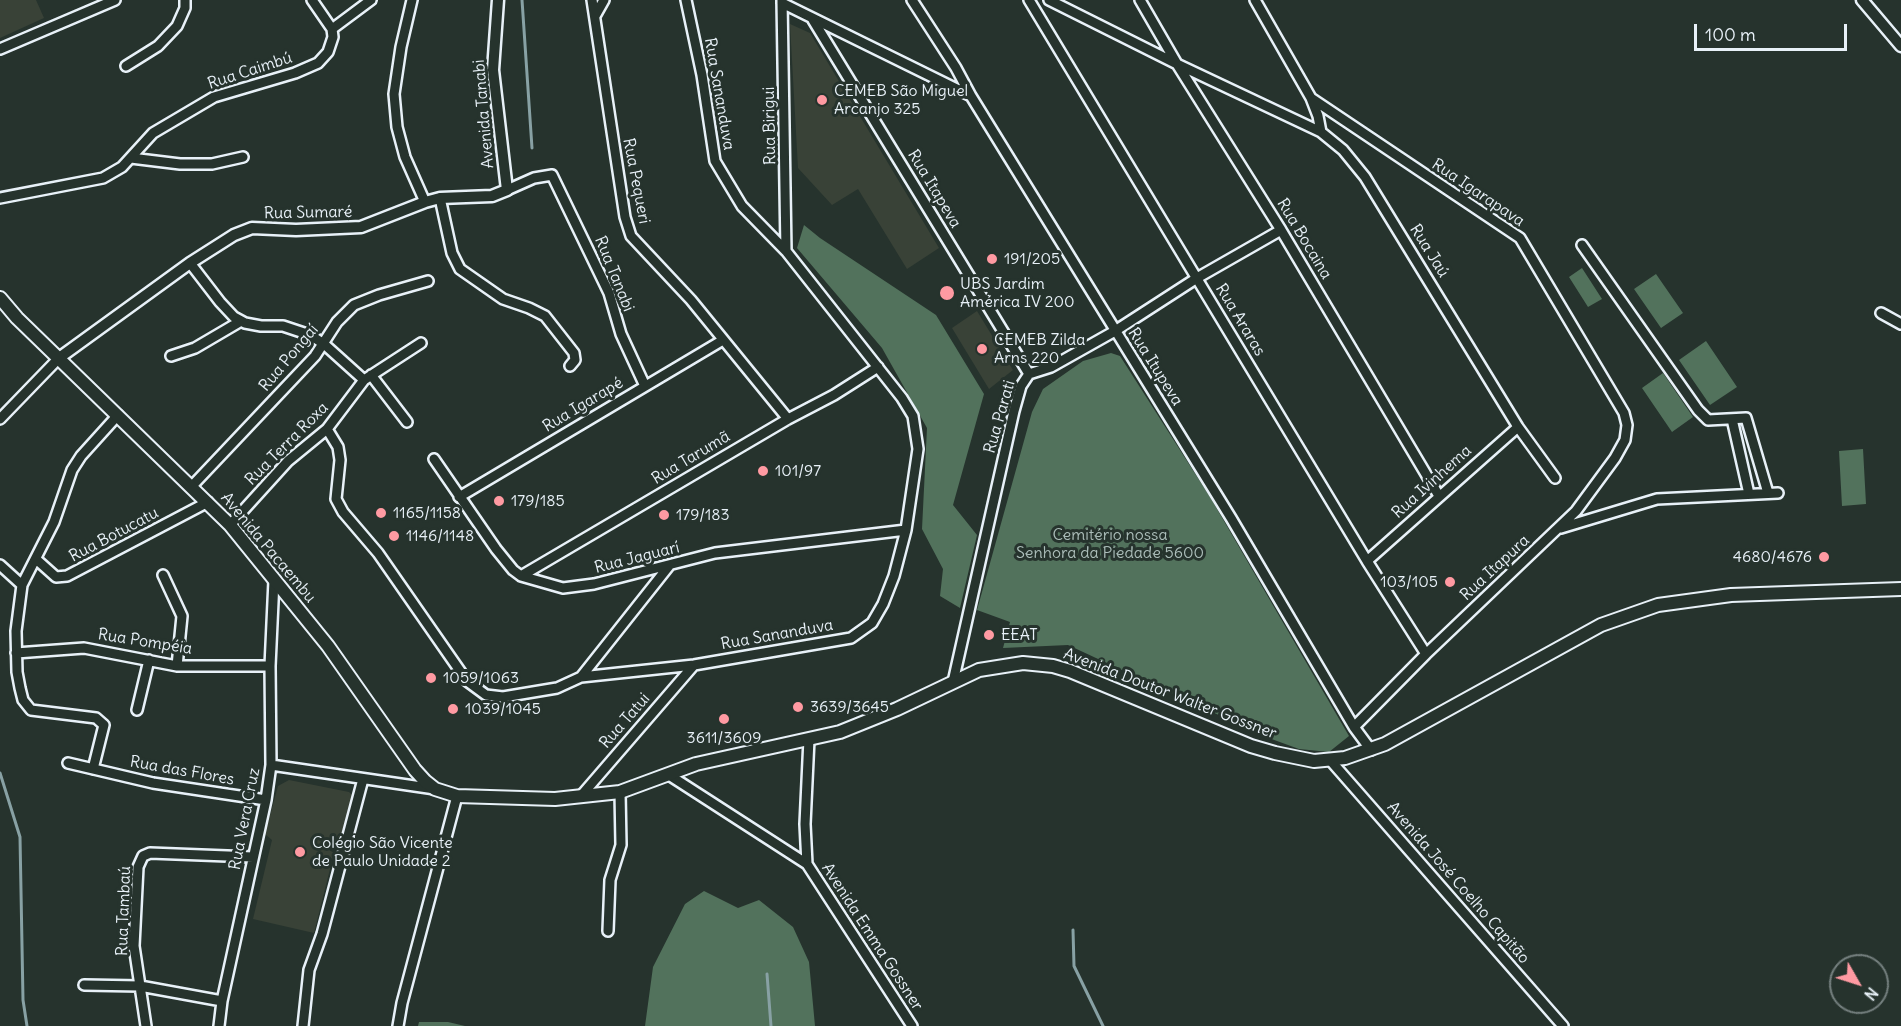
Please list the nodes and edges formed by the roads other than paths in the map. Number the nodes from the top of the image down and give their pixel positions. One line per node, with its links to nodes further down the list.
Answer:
1 (115, 0): 21 (street)
2 (185, 0): 23 (street)
3 (312, 0): 19 (street)
4 (371, 0): 19 (street)
5 (412, 0): 33 (street)
6 (498, 0): 30 (street, Avenida Tanabi)
7 (592, 0): 17 (street, Rua Pequeri)
8 (604, 0): 17 (street)
9 (686, 0): 36 (street, Rua Sananduva)
10 (912, 0): 24 (street, Rua Itupeva)
11 (1029, 0): 38 (street, Rua Araras)
12 (1049, 0): 22 (street)
13 (1140, 0): 22 (street, Rua Bocaina)
14 (1255, 0): 25 (street)
15 (1862, 0): 20 (street)
16 (782, 1): 18 (street); 36 (street, Rua Birigui)
17 (595, 16): 45 (street, Rua Pequeri)
18 (813, 20): 24 (street); 52 (street, Rua Itapeva)
19 (332, 29): 28 (street, Rua Caimbú)
20 (1901, 46)
21 (0, 49)
22 (1177, 64): 26 (street); 34 (street, Rua Bocaina)
23 (126, 66)
24 (971, 96): 44 (street, Rua Itupeva)
25 (1311, 98): 26 (street); 55 (street, Rua Igarapava)
26 (1321, 132): 61 (street, Rua Jaú)
27 (243, 157): 28 (street)
28 (131, 158): 31 (street, Rua Caimbú)
29 (552, 175): 30 (street, Rua Sumaré); 54 (street, Rua Tanabi)
30 (507, 190): 32 (street, Rua Sumaré)
31 (0, 198)
32 (440, 198): 33 (street, Rua Sumaré); 50 (street)
33 (425, 202): 37 (street, Rua Sumaré)
34 (1281, 230): 38 (street, Rua Parati); 67 (street, Rua Bocaina)
35 (1582, 245): 59 (street)
36 (786, 251): 51 (street, Rua Sananduva)
37 (190, 263): 42 (street); 49 (street, Rua Sumaré)
38 (1197, 278): 44 (street, Rua Parati); 74 (street, Rua Araras)
39 (428, 281): 47 (street, Rua Pongaí)
40 (0, 298): 49 (main road, Avenida Pacaembu)
41 (1881, 313): 43 (street)
42 (241, 321): 47 (street); 48 (street)
43 (1901, 324)
44 (1115, 331): 52 (street, Rua Parati); 91 (street, Rua Itupeva)
45 (723, 340): 54 (street, Rua Igarapé); 57 (street, Rua Pequeri)
46 (421, 343): 53 (street, Rua Terra Roxa)
47 (324, 344): 53 (street); 65 (street, Rua Pongaí)
48 (171, 356)
49 (59, 358): 56 (main road, Avenida Pacaembu); 58 (street)
50 (570, 366)
51 (878, 367): 57 (street, Rua Tarumã); 72 (street, Rua Sananduva)
52 (1029, 374): 89 (street, Rua Parati)
53 (368, 377): 60 (street); 62 (street, Rua Terra Roxa)
54 (645, 386): 68 (street, Rua Igarapé)
55 (1624, 414): 71 (street, Rua Itapura)
56 (118, 416): 65 (main road, Avenida Pacaembu); 73 (street)
57 (788, 418): 78 (street, Rua Tarumã)
58 (0, 419)
59 (1732, 419): 66 (street); 66 (street)
60 (407, 422)
61 (1518, 427): 64 (street, Rua Jaú); 67 (street, Rua Ivinhema)
62 (327, 429): 70 (street, Rua Terra Roxa); 88 (street, Rua Sananduva)
63 (434, 459): 68 (street)
64 (1555, 478)
65 (192, 486): 69 (main road, Avenida Pacaembu)
66 (1749, 494): 71 (street)
67 (1438, 496): 74 (street, Rua Ivinhema)
68 (459, 497): 78 (street)
69 (208, 502): 70 (main road, Avenida Pacaembu); 73 (street, Rua Botucatu)
70 (230, 525): 79 (main road, Avenida Pacaembu)
71 (1559, 529): 83 (street, Rua Itapura)
72 (906, 530): 76 (street, Rua Jaguarí); 85 (street, Rua Sananduva)
73 (36, 560): 80 (street)
74 (1367, 561): 83 (street, Rua Araras)
75 (0, 566): 80 (street)
76 (669, 566): 78 (street, Rua Jaguarí); 88 (street)
77 (163, 575): 86 (street)
78 (521, 576)
79 (274, 580): 87 (street, Rua Vera Cruz); 100 (main road, Avenida Pacaembu)
80 (22, 585): 82 (street)
81 (1901, 589): 93 (main road, Avenida Doutor Walter Gossner)
82 (16, 653): 84 (street, Rua Pompéia); 97 (street)
83 (1426, 654): 91 (street, Rua Itapura)
84 (149, 660): 86 (street, Rua Pompéia); 90 (street)
85 (694, 665): 88 (street, Rua Sananduva); 103 (street, Rua Tatui)
86 (177, 666): 87 (street, Rua Pompéia)
87 (270, 666): 96 (street, Rua Vera Cruz)
88 (581, 677)
89 (953, 682): 92 (main road, Avenida Doutor Walter Gossner); 94 (main road, Avenida Doutor Walter Gossner)
90 (137, 710)
91 (1353, 727): 93 (street, Rua Itupeva)
92 (809, 739): 98 (main road, Avenida Doutor Walter Gossner); 106 (street, Avenida Emma Gossner)
93 (1371, 750): 94 (main road, Avenida Doutor Walter Gossner)
94 (1330, 760): 116 (street, Avenida José Coelho Capitão)
95 (68, 763): 97 (street, Rua das Flores)
96 (271, 765): 99 (street, Avenida Doutor Walter Gossner); 104 (street, Rua Vera Cruz)
97 (93, 769): 104 (street, Rua das Flores)
98 (669, 775): 101 (main road, Avenida Doutor Walter Gossner); 106 (street, Avenida Emma Gossner)
99 (363, 779): 100 (street, Avenida Doutor Walter Gossner); 113 (street)
100 (435, 789): 102 (main road, Avenida Doutor Walter Gossner)
101 (620, 792): 103 (main road, Avenida Doutor Walter Gossner); 107 (street)
102 (457, 796): 103 (main road, Avenida Doutor Walter Gossner); 114 (street)
103 (580, 797)
104 (266, 800): 105 (street, Rua Vera Cruz)
105 (253, 856): 109 (street, Rua Tambaú); 110 (street, Rua Vera Cruz)
106 (807, 864): 115 (street, Avenida Emma Gossner)
107 (608, 931)
108 (84, 985): 109 (street)
109 (140, 986): 110 (street); 111 (street)
110 (222, 1001): 112 (street, Rua Vera Cruz)
111 (146, 1026)
112 (219, 1026)
113 (303, 1026)
114 (398, 1026)
115 (912, 1026)
116 (1563, 1026)

